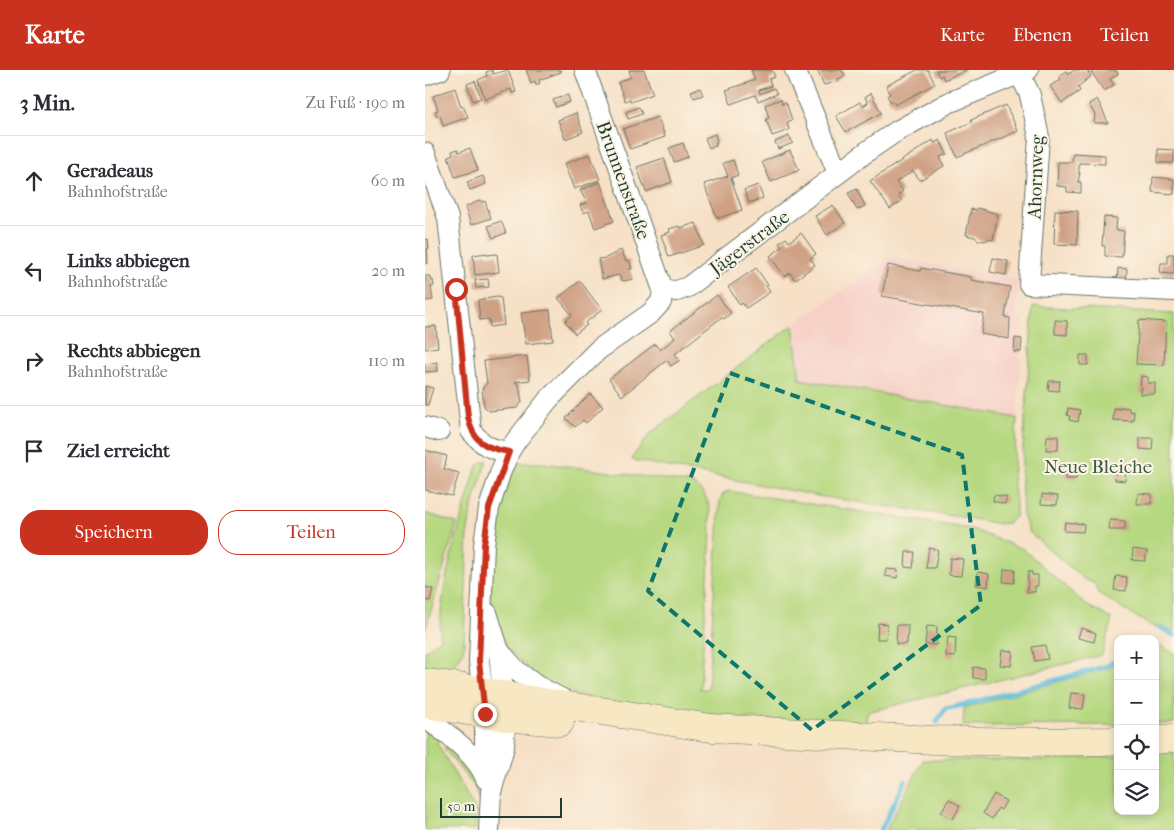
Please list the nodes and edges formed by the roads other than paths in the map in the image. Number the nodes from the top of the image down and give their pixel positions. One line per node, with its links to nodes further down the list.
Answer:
1 (440, 70): 5 (street)
2 (585, 70): 8 (street, Brunnenstraße)
3 (795, 70): 7 (street)
4 (1022, 71): 7 (street, Jägerstraße); 9 (street, Ahornweg)
5 (425, 75)
6 (425, 153): 10 (street)
7 (838, 173): 8 (street, Jägerstraße)
8 (663, 290): 10 (street)
9 (1174, 292)
10 (509, 452): 11 (street)
11 (483, 601): 12 (street); 15 (street)
12 (499, 651): 15 (street); 16 (street)
13 (425, 683): 15 (main road)
14 (425, 704): 15 (main road)
15 (493, 704): 16 (main road); 18 (main road); 22 (street)
16 (580, 708): 18 (main road)
17 (425, 718): 22 (street)
18 (711, 728): 21 (main road)
19 (1174, 738): 20 (main road)
20 (1159, 740)
21 (1114, 741)
22 (488, 783): 23 (street)
23 (489, 830)

